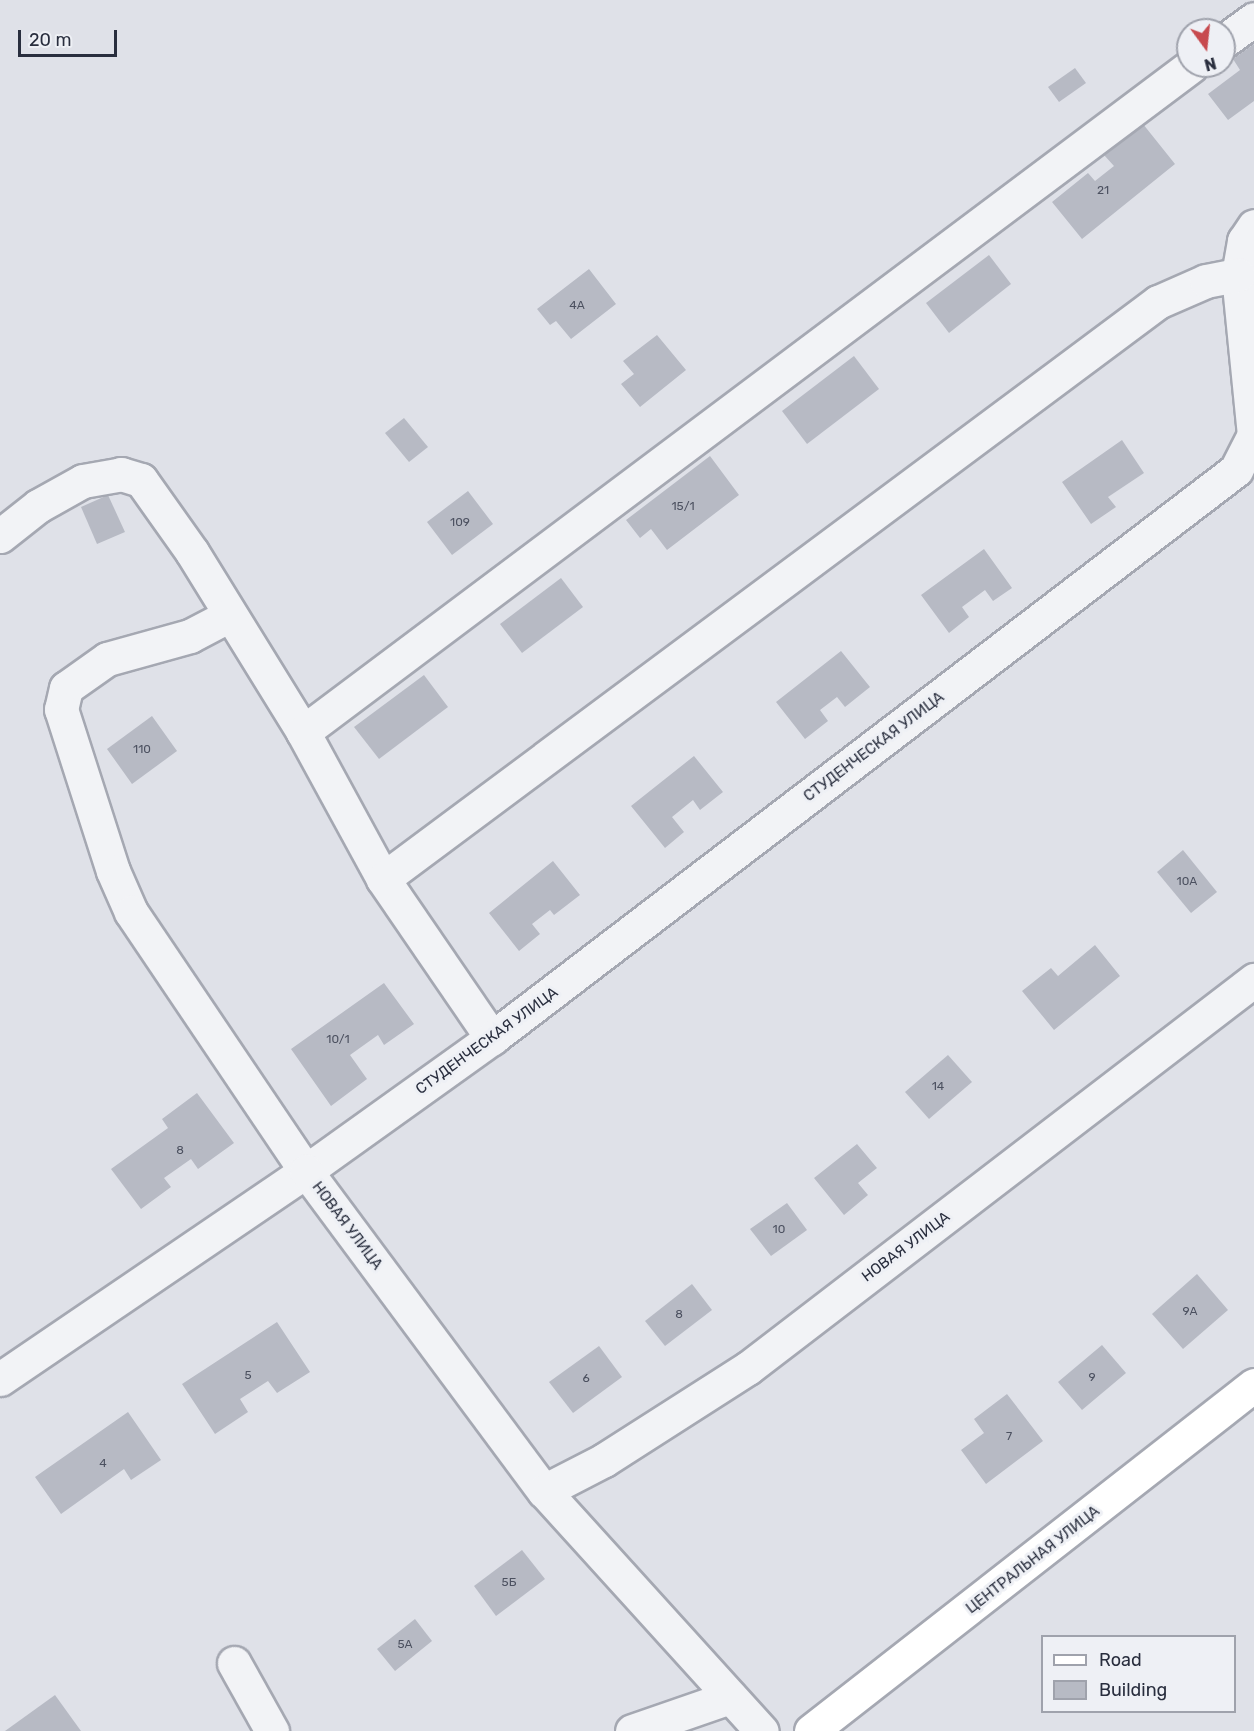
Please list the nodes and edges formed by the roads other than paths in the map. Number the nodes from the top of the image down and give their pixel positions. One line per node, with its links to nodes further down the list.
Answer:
1 (1254, 19): 2 (street)
2 (1236, 32)
3 (1176, 77): 9 (street)
4 (1254, 226): 5 (street, СТУДЕНЧЕСКАЯ УЛИЦА)
5 (1238, 275): 6 (street, СТУДЕНЧЕСКАЯ УЛИЦА); 10 (street)
6 (1254, 435): 12 (street, СТУДЕНЧЕСКАЯ УЛИЦА)
7 (0, 536): 8 (street)
8 (230, 615): 9 (street); 13 (street)
9 (303, 732): 10 (street)
10 (383, 879): 12 (street)
11 (1254, 980): 16 (street, НОВАЯ УЛИЦА)
12 (492, 1038): 13 (street, СТУДЕНЧЕСКАЯ УЛИЦА)
13 (306, 1171): 14 (street, НОВАЯ УЛИЦА); 16 (street, НОВАЯ УЛИЦА)
14 (0, 1378)
15 (1254, 1385): 22 (main road, ЦЕНТРАЛЬНАЯ УЛИЦА)
16 (544, 1491): 18 (street, НОВАЯ УЛИЦА)
17 (234, 1663): 19 (street)
18 (730, 1696): 20 (street); 21 (street, НОВАЯ УЛИЦА)
19 (272, 1731)
20 (632, 1731)
21 (762, 1731)
22 (811, 1731)

